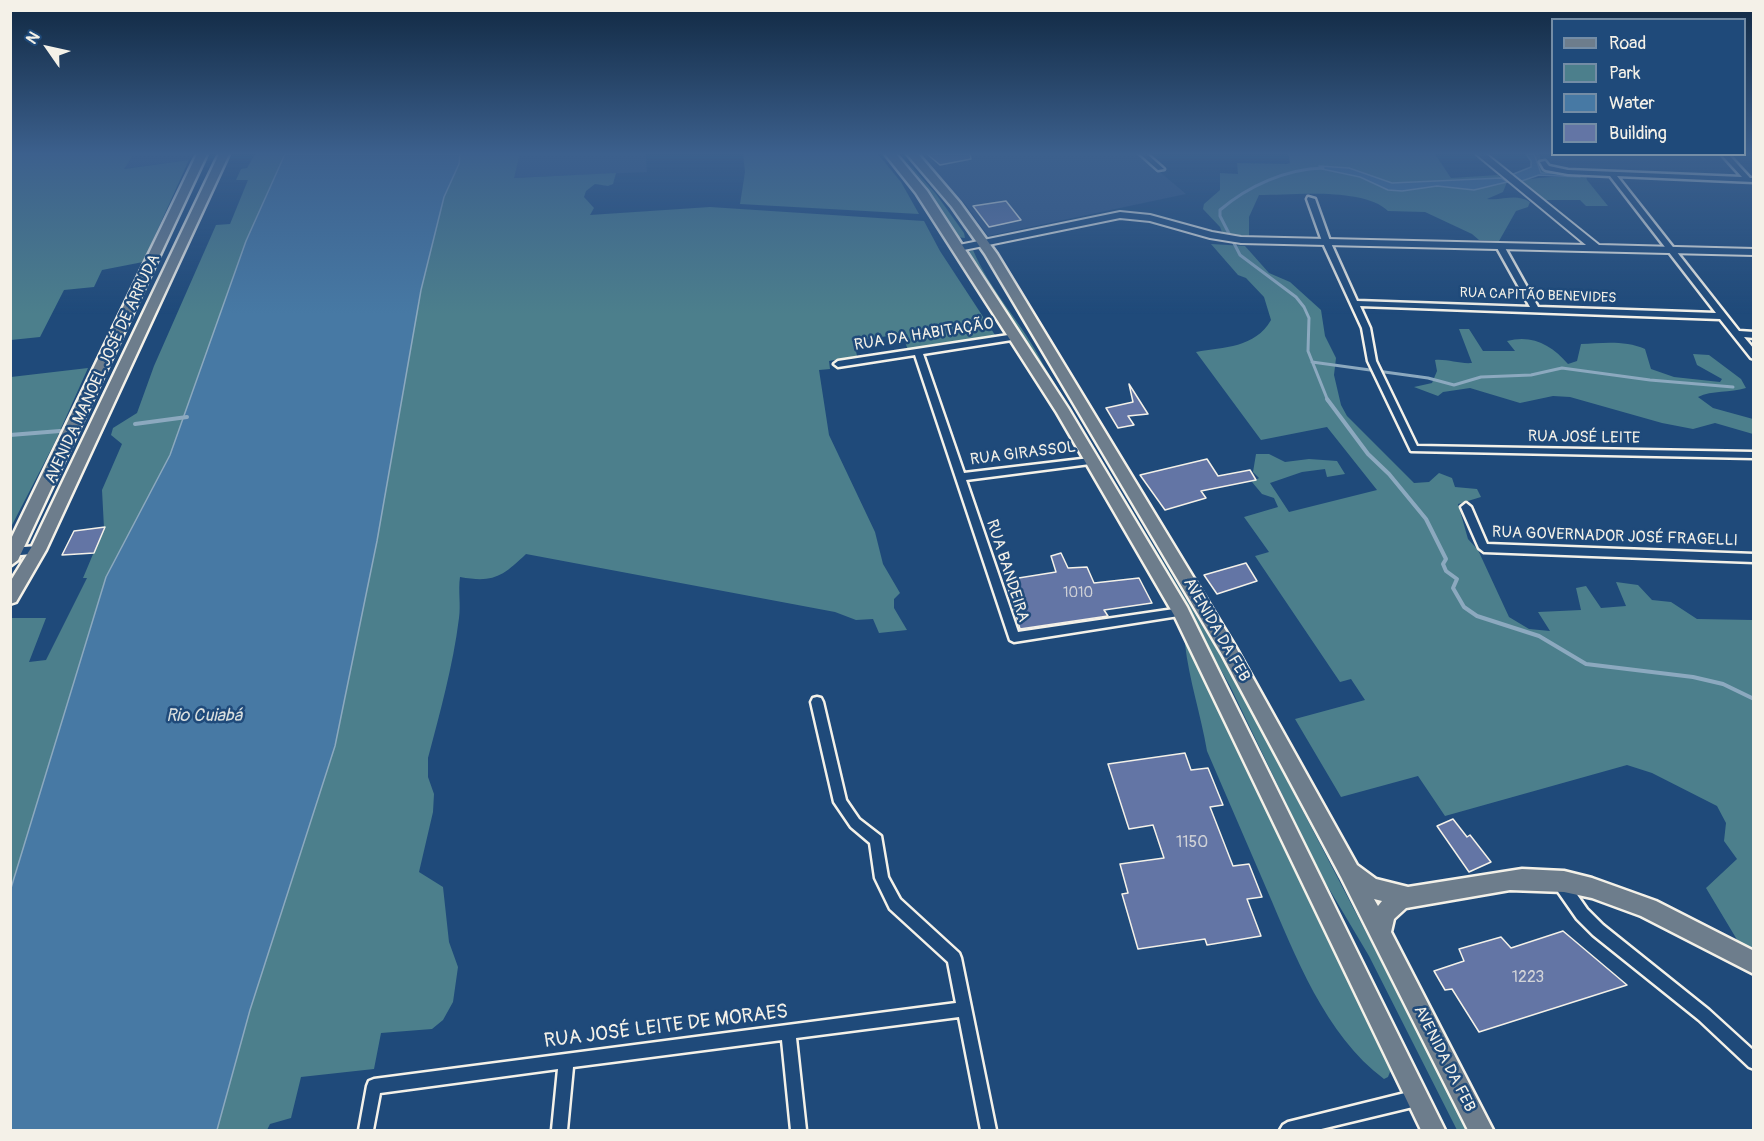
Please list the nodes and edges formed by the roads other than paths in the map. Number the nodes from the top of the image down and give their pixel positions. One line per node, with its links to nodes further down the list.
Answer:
1 (176, 207): 29 (main road, AVENIDA MANOEL JOSÉ DE ARRUDA)
2 (199, 207): 28 (main road, AVENIDA MANOEL JOSÉ DE ARRUDA)
3 (925, 207): 11 (main road, AVENIDA DA FEB)
4 (958, 207): 9 (main road, AVENIDA DA FEB)
5 (1314, 207): 8 (street)
6 (1545, 207): 12 (street)
7 (1636, 207): 13 (street)
8 (1326, 242): 9 (street); 10 (street); 15 (street)
9 (984, 244): 11 (street); 34 (main road, AVENIDA DA FEB)
10 (1500, 246): 12 (street); 16 (street)
11 (958, 248): 20 (main road, AVENIDA DA FEB)
12 (1596, 248): 13 (street)
13 (1669, 251): 14 (street); 17 (street)
14 (1754, 252)
15 (1354, 303): 16 (street, RUA CAPITÃO BENEVIDES); 24 (street, RUA JOSÉ LEITE)
16 (1535, 309): 17 (street, RUA CAPITÃO BENEVIDES)
17 (1721, 316): 18 (street)
18 (1737, 334): 19 (street); 22 (street)
19 (1754, 335)
20 (1015, 337): 21 (street, RUA DA HABITAÇÃO); 25 (main road, AVENIDA DA FEB)
21 (918, 352): 23 (street, RUA DA HABITAÇÃO); 26 (street, RUA BANDEIRA)
22 (1754, 356)
23 (838, 364)
24 (1754, 455)
25 (1090, 460): 26 (street, RUA GIRASSOL); 32 (main road, AVENIDA DA FEB)
26 (961, 477): 32 (street, RUA BANDEIRA)
27 (1466, 507): 30 (street, RUA GOVERNADOR JOSÉ FRAGELLI)
28 (38, 550): 29 (street); 31 (main road, AVENIDA MANOEL JOSÉ DE ARRUDA)
29 (13, 554)
30 (1754, 558)
31 (10, 597)
32 (1181, 612): 43 (main road, AVENIDA DA FEB)
33 (817, 702): 39 (street)
34 (1348, 870): 36 (main road); 37 (main road, AVENIDA DA FEB)
35 (1559, 881): 36 (main road); 38 (main road); 42 (street)
36 (1408, 897): 37 (main road)
37 (1380, 933): 50 (main road, AVENIDA DA FEB)
38 (1754, 963)
39 (964, 1009): 40 (street, RUA JOSÉ LEITE DE MORAES); 47 (street)
40 (788, 1032): 41 (street, RUA JOSÉ LEITE DE MORAES); 46 (street)
41 (567, 1061): 44 (street, RUA JOSÉ LEITE DE MORAES); 45 (street)
42 (1754, 1062)
43 (1417, 1098): 48 (street); 49 (main road, AVENIDA DA FEB)
44 (366, 1131)
45 (560, 1131)
46 (799, 1131)
47 (989, 1131)
48 (1288, 1131)
49 (1433, 1131)
50 (1480, 1131)

